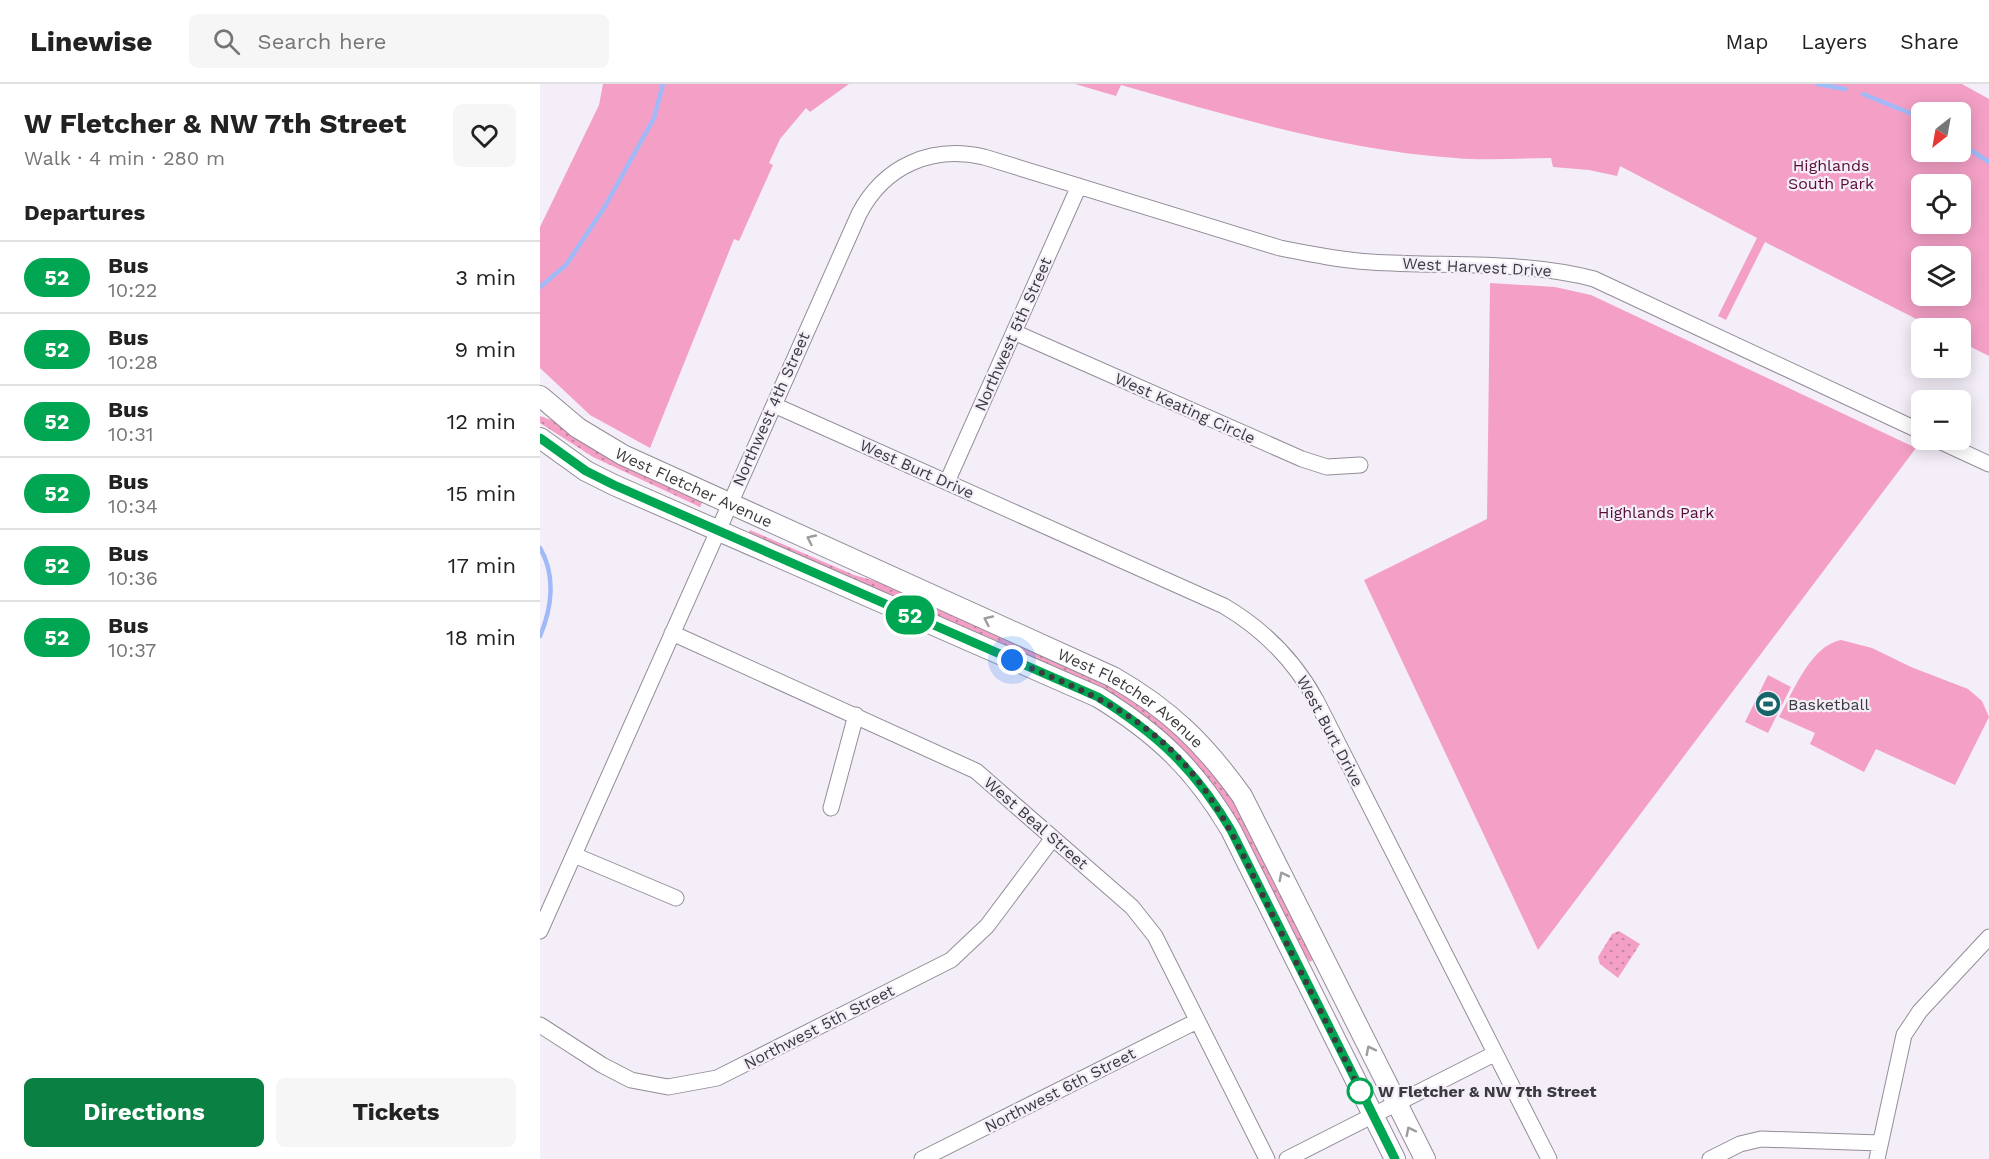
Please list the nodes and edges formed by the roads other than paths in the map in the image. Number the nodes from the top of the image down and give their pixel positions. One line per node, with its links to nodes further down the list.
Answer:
1 (1079, 186): 2 (street, Northwest 5th Street); 4 (street, Northwest 4th Street); 5 (street, West Harvest Drive)
2 (1014, 332): 9 (street, West Keating Circle); 10 (street, Northwest 5th Street)
3 (540, 396): 11 (main road, West Fletcher Avenue)
4 (774, 405): 10 (street, West Burt Drive); 11 (street, Northwest 4th Street)
5 (1911, 427)
6 (540, 438): 12 (main road, West Fletcher Avenue)
7 (1959, 450): 8 (street)
8 (1989, 464)
9 (1360, 465)
10 (947, 482): 23 (street, West Burt Drive)
11 (730, 502): 12 (street, Northwest 4th Street); 24 (main road, West Fletcher Avenue, one-way to 11)
12 (717, 531): 13 (street, Northwest 4th Street); 25 (main road, West Fletcher Avenue)
13 (672, 633): 14 (street, West Beal Street); 17 (street, Northwest 4th Street)
14 (856, 715): 15 (street); 16 (street, West Beal Street)
15 (831, 808)
16 (1053, 838): 21 (street, West Beal Street); 22 (street, Northwest 5th Street)
17 (573, 855): 18 (street); 19 (street, Northwest 4th Street)
18 (676, 898)
19 (540, 931)
20 (1989, 937): 26 (street)
21 (1197, 1021): 27 (street, Northwest 6th Street); 28 (street, West Beal Street)
22 (540, 1025)
23 (1494, 1054): 24 (street); 32 (street, West Burt Drive)
24 (1396, 1103): 25 (street); 31 (main road, West Fletcher Avenue, one-way to 24)
25 (1372, 1115): 29 (street); 30 (main road, West Fletcher Avenue)
26 (1880, 1143): 33 (street); 34 (street)
27 (922, 1159)
28 (1267, 1159)
29 (1287, 1159)
30 (1395, 1159)
31 (1425, 1159)
32 (1548, 1159)
33 (1710, 1159)
34 (1877, 1159)

